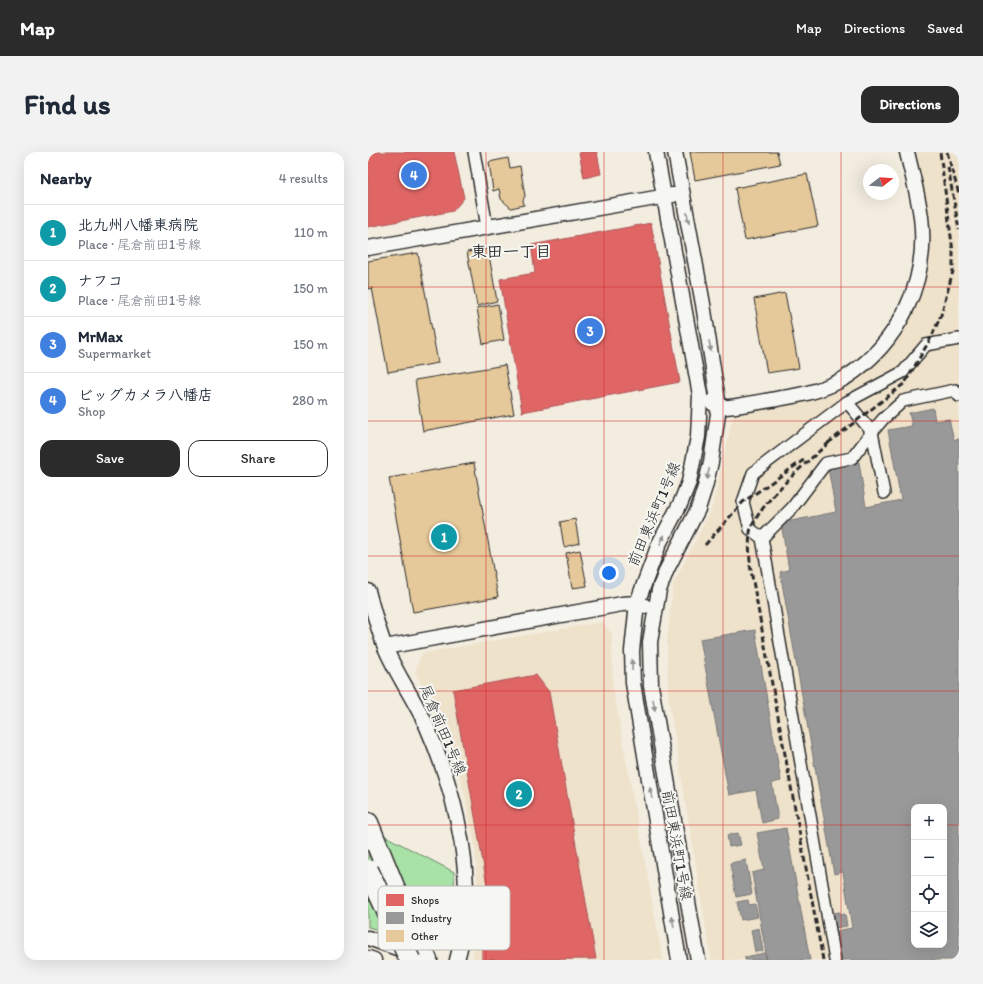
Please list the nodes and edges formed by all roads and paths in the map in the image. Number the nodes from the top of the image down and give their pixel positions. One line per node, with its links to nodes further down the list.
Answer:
1 (474, 152): 7 (street)
2 (656, 152): 6 (street, 前田東浜町1号線)
3 (675, 152): 5 (street, 前田東浜町1号線)
4 (907, 152): 13 (street)
5 (683, 193): 6 (street); 13 (street, 前田東浜町1号線, one-way to 13)
6 (664, 196): 7 (street); 10 (street, 前田東浜町1号線)
7 (487, 227): 8 (street)
8 (368, 248)
9 (959, 339): 12 (street)
10 (700, 396): 13 (street); 18 (street, 前田東浜町1号線, one-way to 10)
11 (959, 396): 14 (street)
12 (847, 402): 14 (street); 16 (street)
13 (718, 407): 19 (street, 前田東浜町1号線, one-way to 19)
14 (872, 432): 15 (street); 16 (street)
15 (884, 493)
16 (762, 538): 39 (street)
17 (368, 592): 20 (street, 尾倉前田1号線)
18 (637, 603): 19 (street); 20 (street); 37 (street, 前田東浜町1号線, one-way to 18)
19 (655, 609): 38 (street, 前田東浜町1号線, one-way to 38)
20 (385, 647): 25 (street, 尾倉前田1号線)
21 (368, 823): 22 (highway)
22 (375, 865): 23 (highway, bridge); 24 (highway)
23 (383, 886)
24 (386, 886)
25 (465, 886)
26 (368, 938): 27 (street)
27 (378, 942)
28 (400, 950): 35 (street)
29 (406, 950): 34 (highway, bridge)
30 (421, 950): 35 (highway)
31 (460, 950): 36 (street, 尾倉前田1号線)
32 (368, 958): 33 (street)
33 (374, 960)
34 (410, 960)
35 (426, 960)
36 (457, 960)
37 (679, 960)
38 (698, 960)
39 (835, 960)

